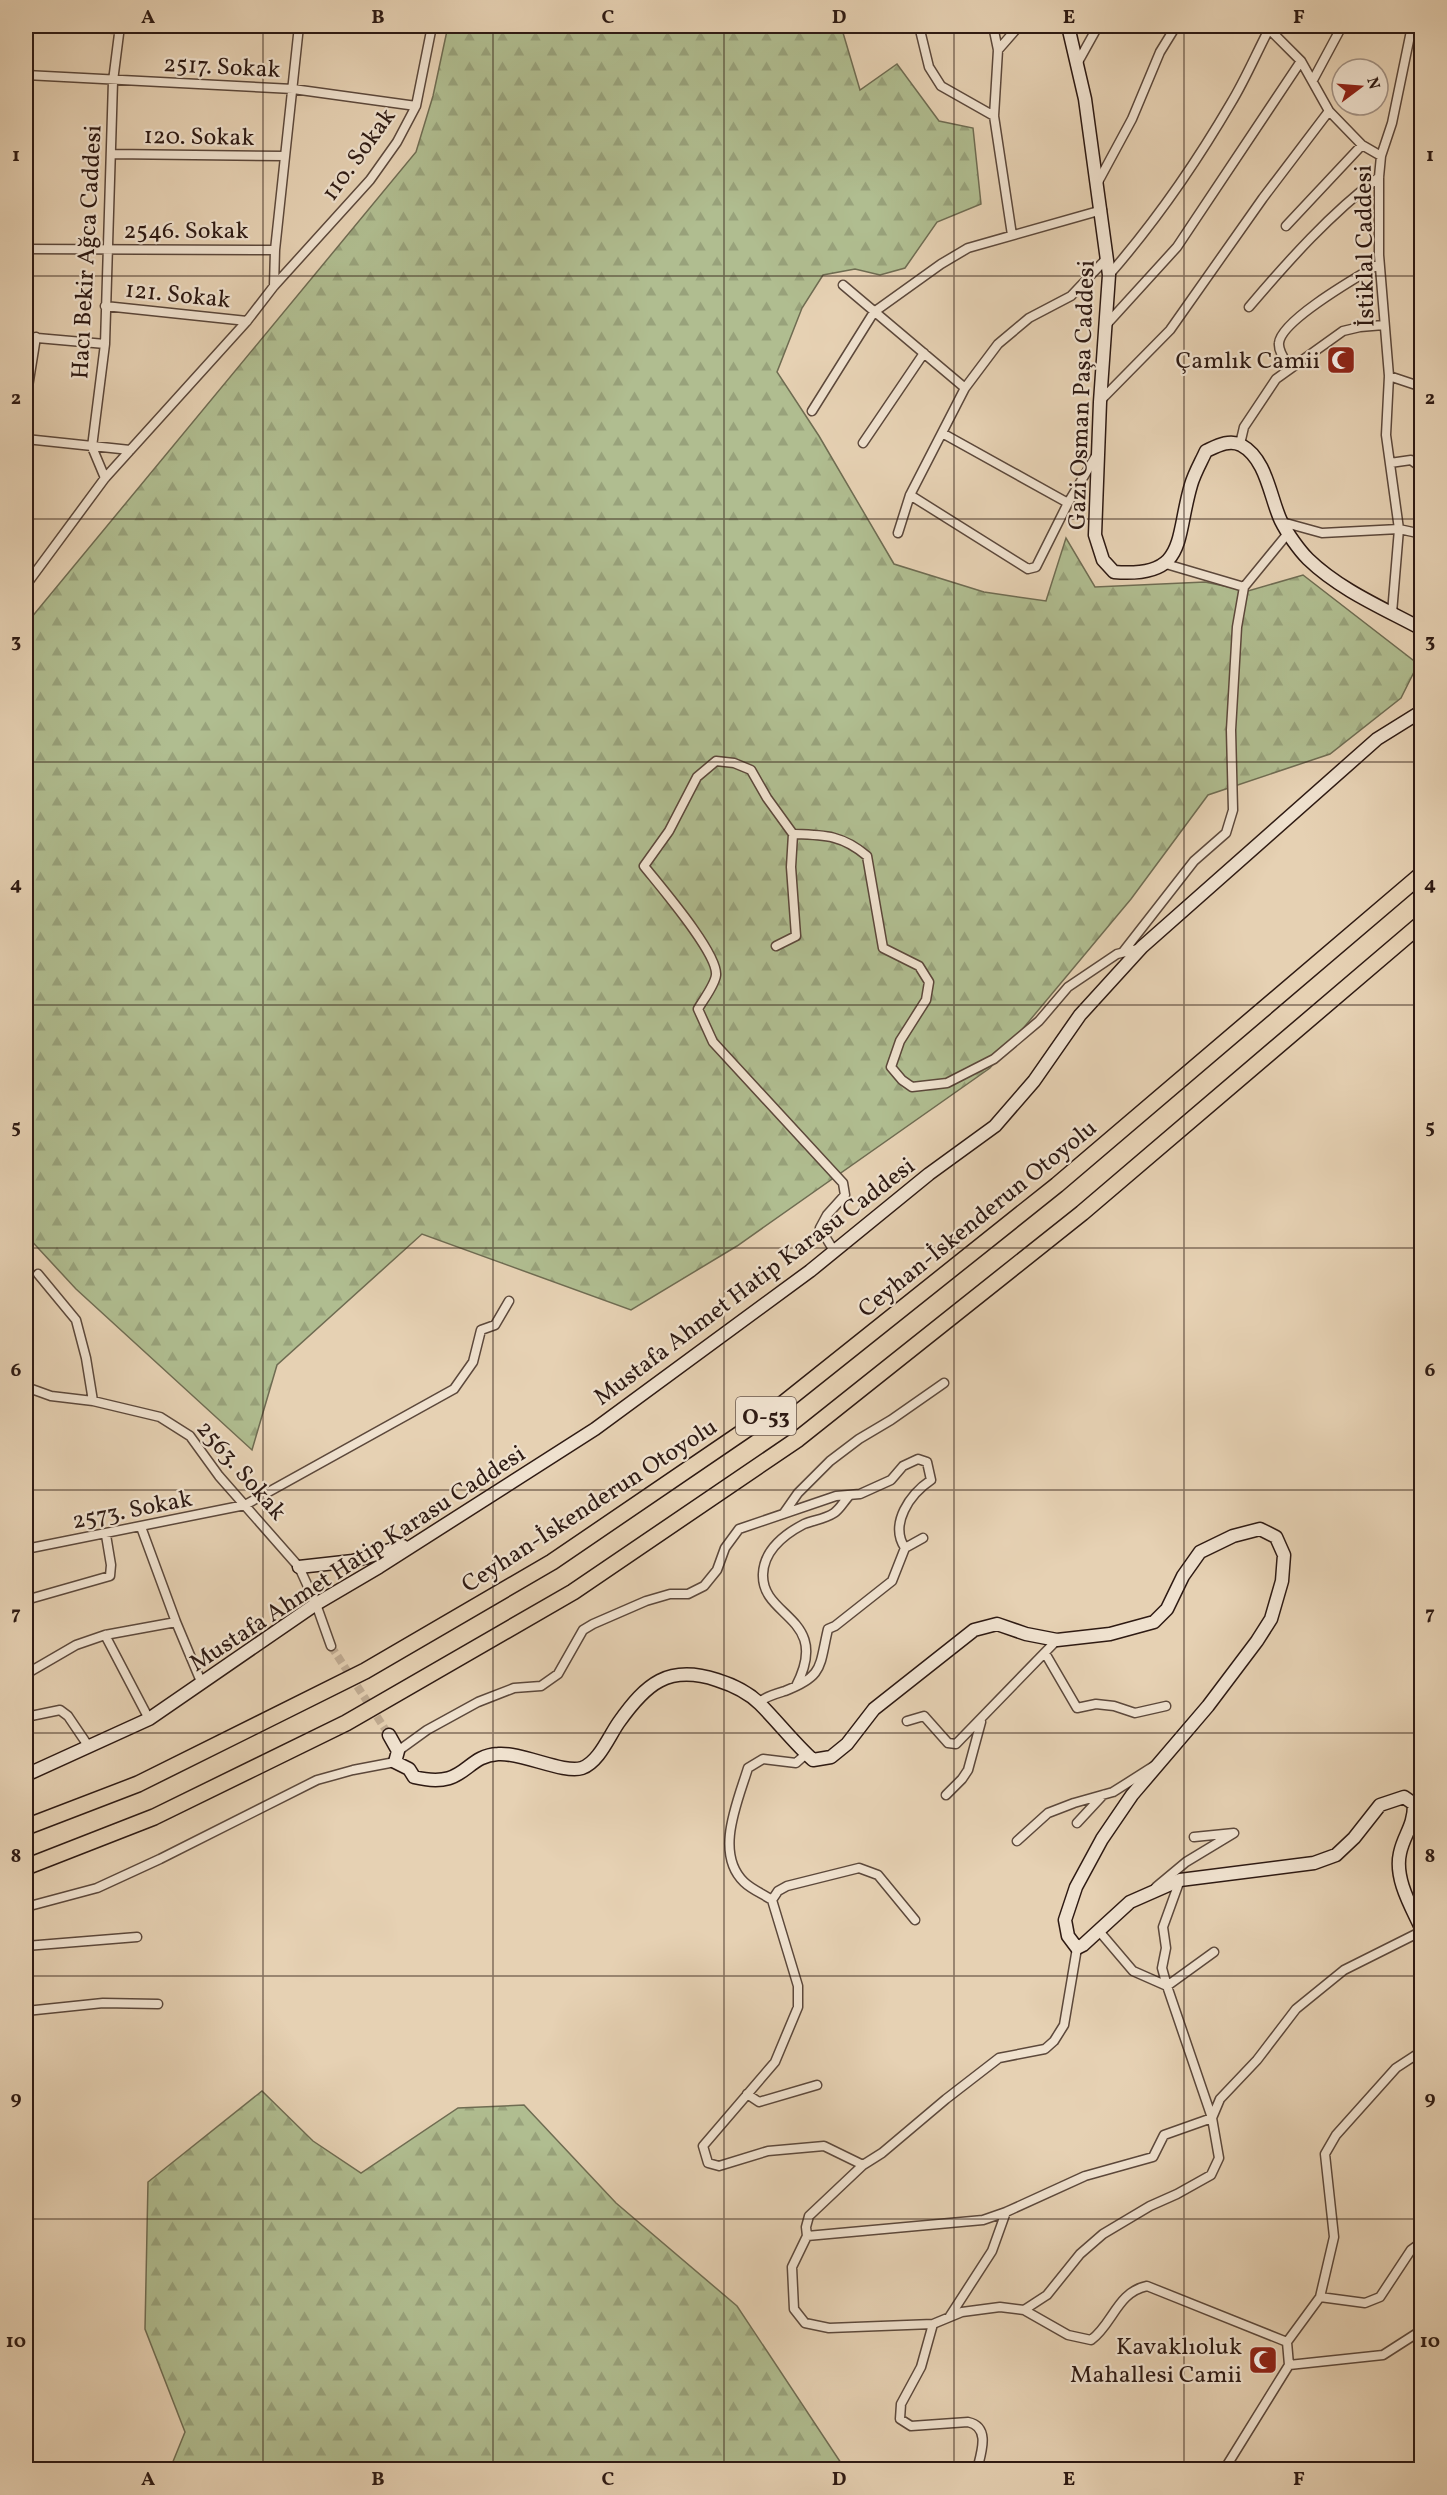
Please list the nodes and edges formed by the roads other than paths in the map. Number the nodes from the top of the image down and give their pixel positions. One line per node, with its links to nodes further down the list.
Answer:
1 (56, 26): 12 (street)
2 (299, 26): 20 (street)
3 (432, 26): 21 (street, 110. Sokak)
4 (919, 26): 23 (street)
5 (993, 26): 14 (street)
6 (1020, 26): 14 (street)
7 (1068, 26): 16 (street, Gazi Osman Paşa Caddesi)
8 (1098, 26): 16 (street)
9 (1176, 26): 29 (street)
10 (1342, 26): 18 (street)
11 (1412, 26): 27 (street, İstiklal Caddesi)
12 (120, 27): 19 (street, Hacı Bekir Ağca Caddesi)
13 (1267, 27): 15 (street); 38 (street)
14 (998, 50): 23 (street)
15 (1301, 61): 18 (street); 45 (street)
16 (1078, 62): 29 (street, Gazi Osman Paşa Caddesi)
17 (26, 75): 19 (street, 2517. Sokak)
18 (1313, 80): 22 (street)
19 (113, 81): 20 (street, 2517. Sokak); 25 (street, Hacı Bekir Ağca Caddesi)
20 (293, 89): 21 (street, 2517. Sokak); 26 (street)
21 (416, 106): 40 (street, 110. Sokak)
22 (1329, 111): 24 (street); 56 (street)
23 (994, 116): 32 (street)
24 (1362, 146): 27 (street); 31 (street)
25 (112, 154): 26 (street, 120. Sokak); 34 (street, Hacı Bekir Ağca Caddesi)
26 (285, 156): 35 (street)
27 (1381, 156): 28 (street, İstiklal Caddesi)
28 (1379, 177): 37 (street, İstiklal Caddesi); 42 (street)
29 (1098, 182): 30 (street, Gazi Osman Paşa Caddesi)
30 (1102, 210): 32 (street); 36 (street, Gazi Osman Paşa Caddesi)
31 (1286, 226)
32 (1012, 235): 43 (street)
33 (26, 249): 34 (street, 2546. Sokak)
34 (106, 249): 35 (street, 2546. Sokak); 41 (street, Hacı Bekir Ağca Caddesi)
35 (275, 250): 40 (street)
36 (1107, 258): 38 (street, Gazi Osman Paşa Caddesi); 54 (street)
37 (1379, 264): 46 (street, İstiklal Caddesi); 51 (street)
38 (1109, 275): 45 (street, Gazi Osman Paşa Caddesi)
39 (843, 285): 43 (street)
40 (274, 286): 44 (street, 110. Sokak)
41 (105, 306): 44 (street, 121. Sokak); 49 (street, Hacı Bekir Ağca Caddesi)
42 (1249, 307)
43 (874, 312): 50 (street); 57 (street)
44 (247, 321): 63 (street, 110. Sokak)
45 (1106, 325): 56 (street, Gazi Osman Paşa Caddesi)
46 (1384, 325): 51 (street); 52 (street, İstiklal Caddesi)
47 (26, 337): 48 (street)
48 (36, 338): 49 (street); 55 (street)
49 (105, 344): 62 (street, Hacı Bekir Ağca Caddesi)
50 (924, 353): 54 (street); 60 (street)
51 (1290, 368): 61 (street)
52 (1389, 376): 53 (street); 65 (street, İstiklal Caddesi)
53 (1422, 387)
54 (965, 388): 58 (street)
55 (26, 399)
56 (1100, 402): 64 (street, Gazi Osman Paşa Caddesi)
57 (812, 411)
58 (942, 433): 68 (street); 69 (street)
59 (26, 439): 62 (street)
60 (863, 443)
61 (1240, 444): 70 (street); 74 (street)
62 (93, 447): 63 (street); 67 (street, Hacı Bekir Ağca Caddesi)
63 (130, 450): 67 (street, 110. Sokak)
64 (1098, 453): 69 (street); 74 (street, Gazi Osman Paşa Caddesi)
65 (1390, 463): 66 (street); 71 (street, İstiklal Caddesi)
66 (1422, 468)
67 (105, 478): 75 (street, 110. Sokak)
68 (910, 495): 69 (street); 72 (street)
69 (1068, 503)
70 (1285, 527): 71 (street); 76 (street); 77 (street)
71 (1399, 529): 73 (street); 77 (street, İstiklal Caddesi)
72 (898, 533)
73 (1422, 534)
74 (1166, 564): 76 (street)
75 (26, 585)
76 (1244, 587): 85 (street)
77 (1392, 613): 78 (street)
78 (1422, 629)
79 (1422, 711): 84 (street, Mustafa Ahmet Hatip Karasu Caddesi)
80 (793, 834): 83 (street); 85 (street); 86 (street)
81 (1422, 874): 127 (highway, Ceyhan-İskenderun Otoyolu / O-53)
82 (1422, 923): 130 (highway, O-53)
83 (776, 946)
84 (1142, 948): 85 (street); 86 (street, Mustafa Ahmet Hatip Karasu Caddesi)
85 (1123, 952)
86 (834, 1251): 98 (street, Mustafa Ahmet Hatip Karasu Caddesi)
87 (38, 1274): 91 (street)
88 (509, 1301): 93 (street, 2573. Sokak)
89 (944, 1383): 94 (street)
90 (26, 1387): 91 (street, 2563. Sokak)
91 (93, 1401): 93 (street, 2563. Sokak)
92 (849, 1496): 94 (street); 99 (street); 111 (street)
93 (245, 1505): 95 (street, 2573. Sokak); 101 (street, 2563. Sokak)
94 (784, 1514): 121 (street)
95 (141, 1527): 96 (street, 2573. Sokak); 104 (street)
96 (106, 1535): 100 (street, 2573. Sokak); 102 (street)
97 (922, 1538): 99 (street)
98 (423, 1539): 101 (street); 103 (street, Mustafa Ahmet Hatip Karasu Caddesi)
99 (905, 1548): 111 (street)
100 (26, 1549)
101 (299, 1567): 103 (street, 2563. Sokak)
102 (26, 1600)
103 (316, 1604): 107 (street, 2563. Sokak); 110 (street, Mustafa Ahmet Hatip Karasu Caddesi)
104 (176, 1622): 105 (street); 110 (street)
105 (105, 1635): 109 (street); 115 (street)
106 (1057, 1640): 108 (street); 120 (street); 122 (street)
107 (331, 1646)
108 (1045, 1653): 113 (street); 117 (street)
109 (26, 1674)
110 (202, 1684): 115 (street, Mustafa Ahmet Hatip Karasu Caddesi)
111 (796, 1686): 112 (street)
112 (759, 1702): 120 (street); 121 (street)
113 (1166, 1706)
114 (26, 1717): 119 (street)
115 (149, 1719): 119 (street, Mustafa Ahmet Hatip Karasu Caddesi)
116 (907, 1721): 117 (street)
117 (981, 1721): 125 (street)
118 (389, 1735): 121 (street)
119 (88, 1747): 123 (street, Mustafa Ahmet Hatip Karasu Caddesi)
120 (806, 1754): 133 (street)
121 (397, 1757): 134 (street)
122 (1159, 1763): 124 (street); 140 (street)
123 (26, 1775)
124 (1103, 1795): 126 (street); 129 (street)
125 (946, 1796)
126 (1077, 1823)
127 (26, 1827)
128 (1194, 1837): 132 (street)
129 (1017, 1841)
130 (26, 1867)
131 (1180, 1880): 132 (street); 137 (street); 142 (street)
132 (1150, 1893): 136 (street)
133 (772, 1900): 135 (street); 147 (street)
134 (26, 1907)
135 (915, 1920)
136 (1099, 1931): 140 (street); 142 (street)
137 (1422, 1931): 148 (street)
138 (137, 1937): 139 (street)
139 (26, 1946)
140 (1077, 1948): 149 (street)
141 (1214, 1952): 142 (street)
142 (1167, 1986): 148 (street)
143 (158, 2004): 144 (street)
144 (26, 2012)
145 (1422, 2051): 153 (street)
146 (818, 2085): 147 (street)
147 (747, 2094): 149 (street)
148 (1212, 2118): 150 (street); 154 (street)
149 (863, 2165): 151 (street)
150 (1006, 2212): 151 (street); 155 (street)
151 (807, 2236): 156 (street)
152 (1422, 2242): 153 (street)
153 (1320, 2297): 158 (street)
154 (1023, 2310): 155 (street); 158 (street)
155 (950, 2317): 156 (street)
156 (933, 2324): 160 (street)
157 (1422, 2330): 159 (street)
158 (1287, 2342): 159 (street)
159 (1289, 2365): 161 (street)
160 (977, 2469)
161 (1224, 2469)

